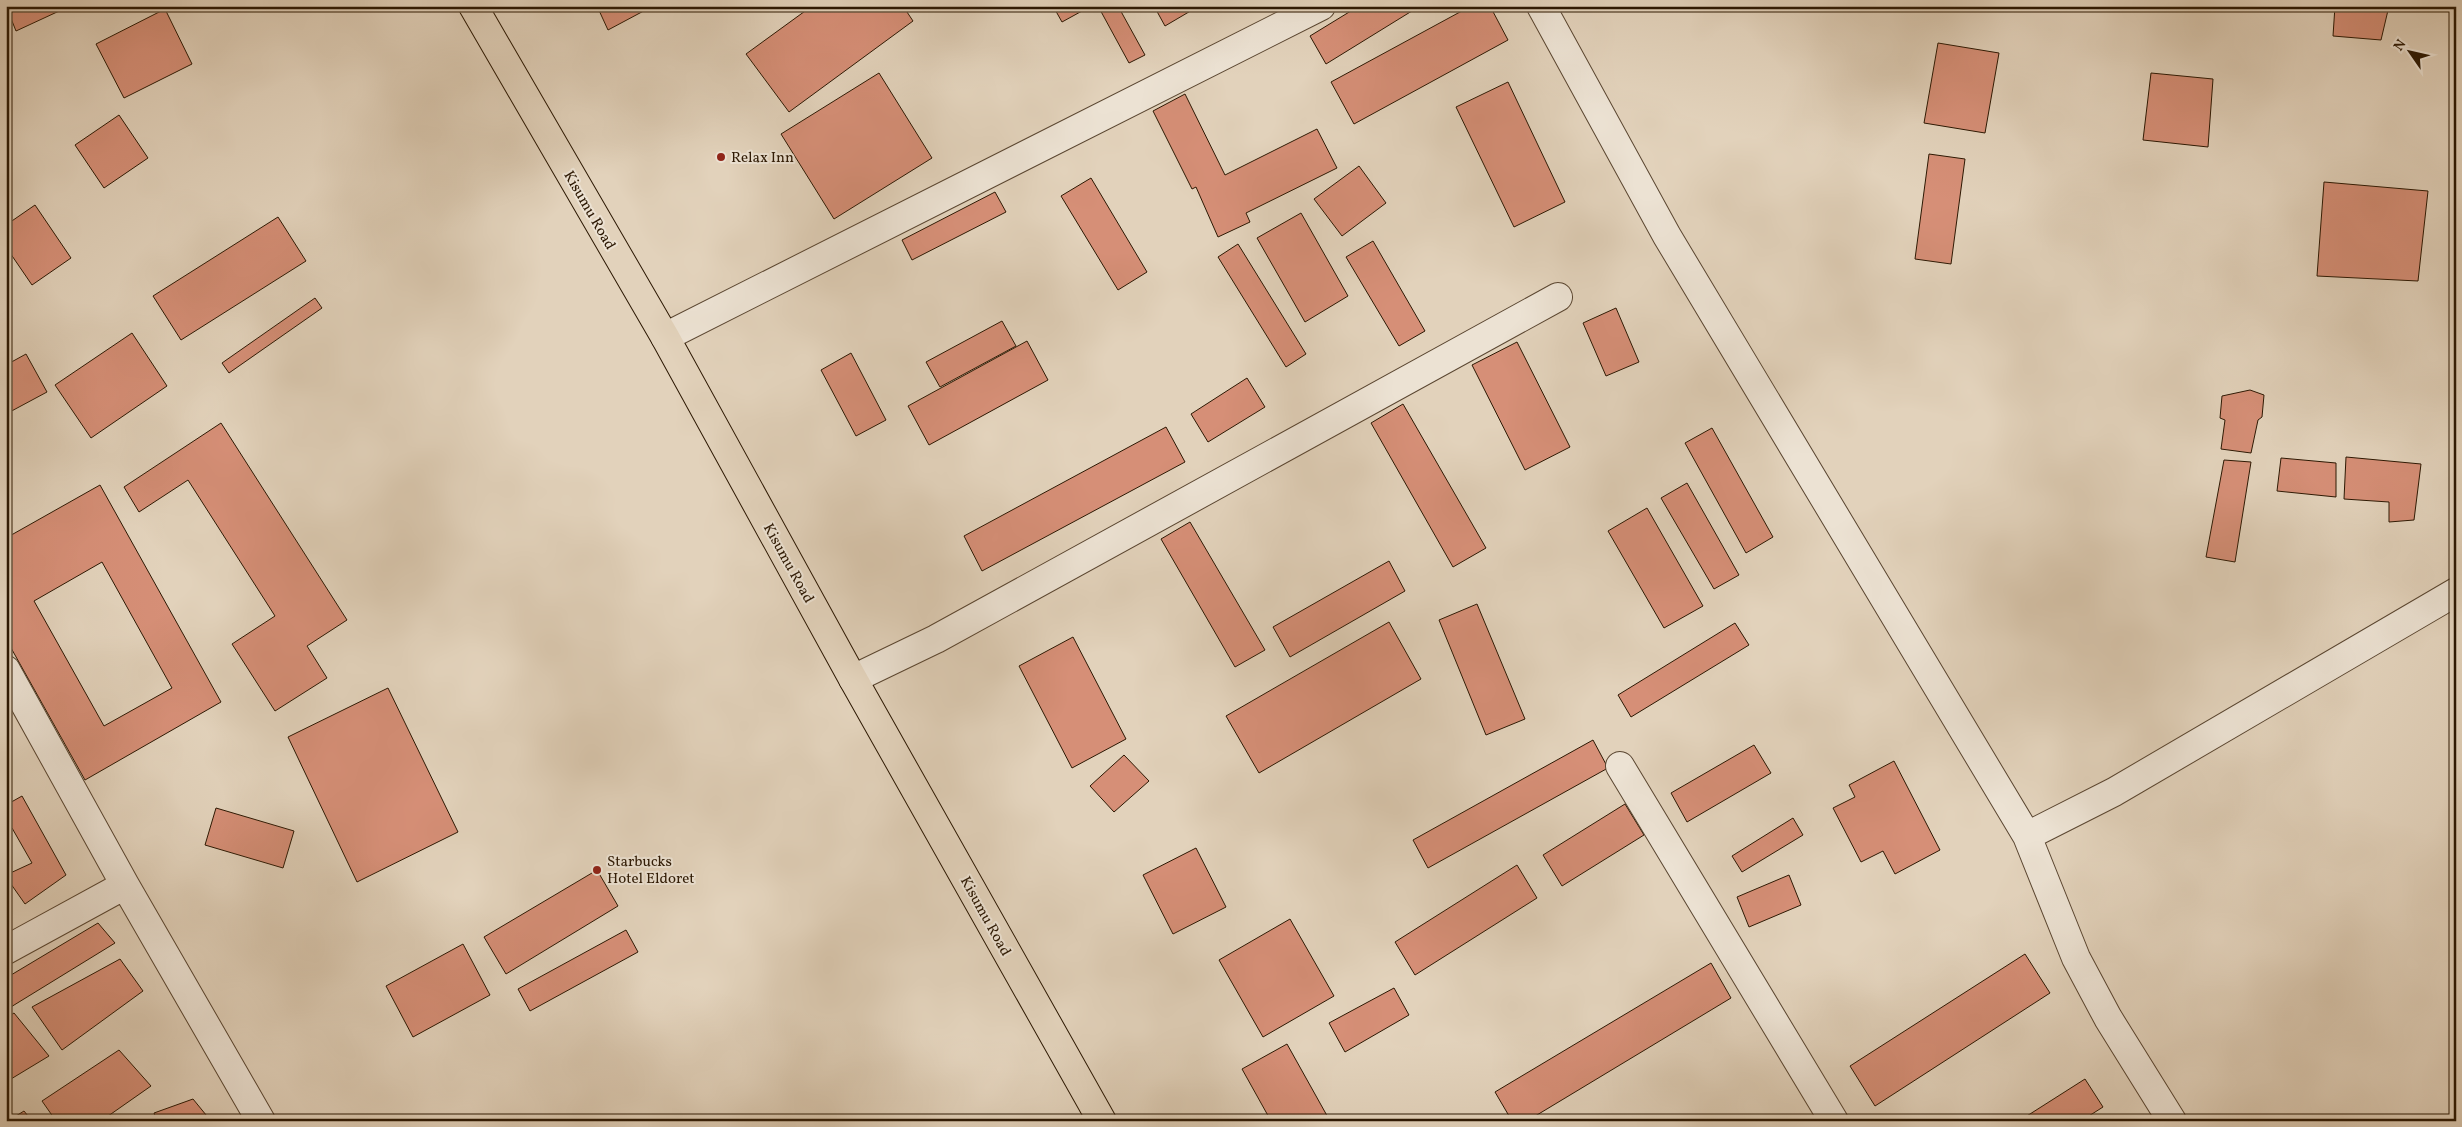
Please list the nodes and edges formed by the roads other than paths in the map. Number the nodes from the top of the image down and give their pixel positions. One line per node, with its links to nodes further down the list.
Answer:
1 (473, 6): 5 (highway, Kisumu Road)
2 (1321, 6): 5 (street)
3 (1541, 6): 10 (street)
4 (1558, 297): 8 (street)
5 (665, 338): 8 (highway, Kisumu Road)
6 (2456, 592): 10 (street)
7 (6, 670): 11 (street)
8 (853, 679): 14 (highway, Kisumu Road)
9 (1620, 766): 15 (street)
10 (2027, 836): 16 (street)
11 (126, 885): 12 (street); 13 (street)
12 (6, 950)
13 (261, 1121)
14 (1102, 1121)
15 (1834, 1121)
16 (2172, 1121)

